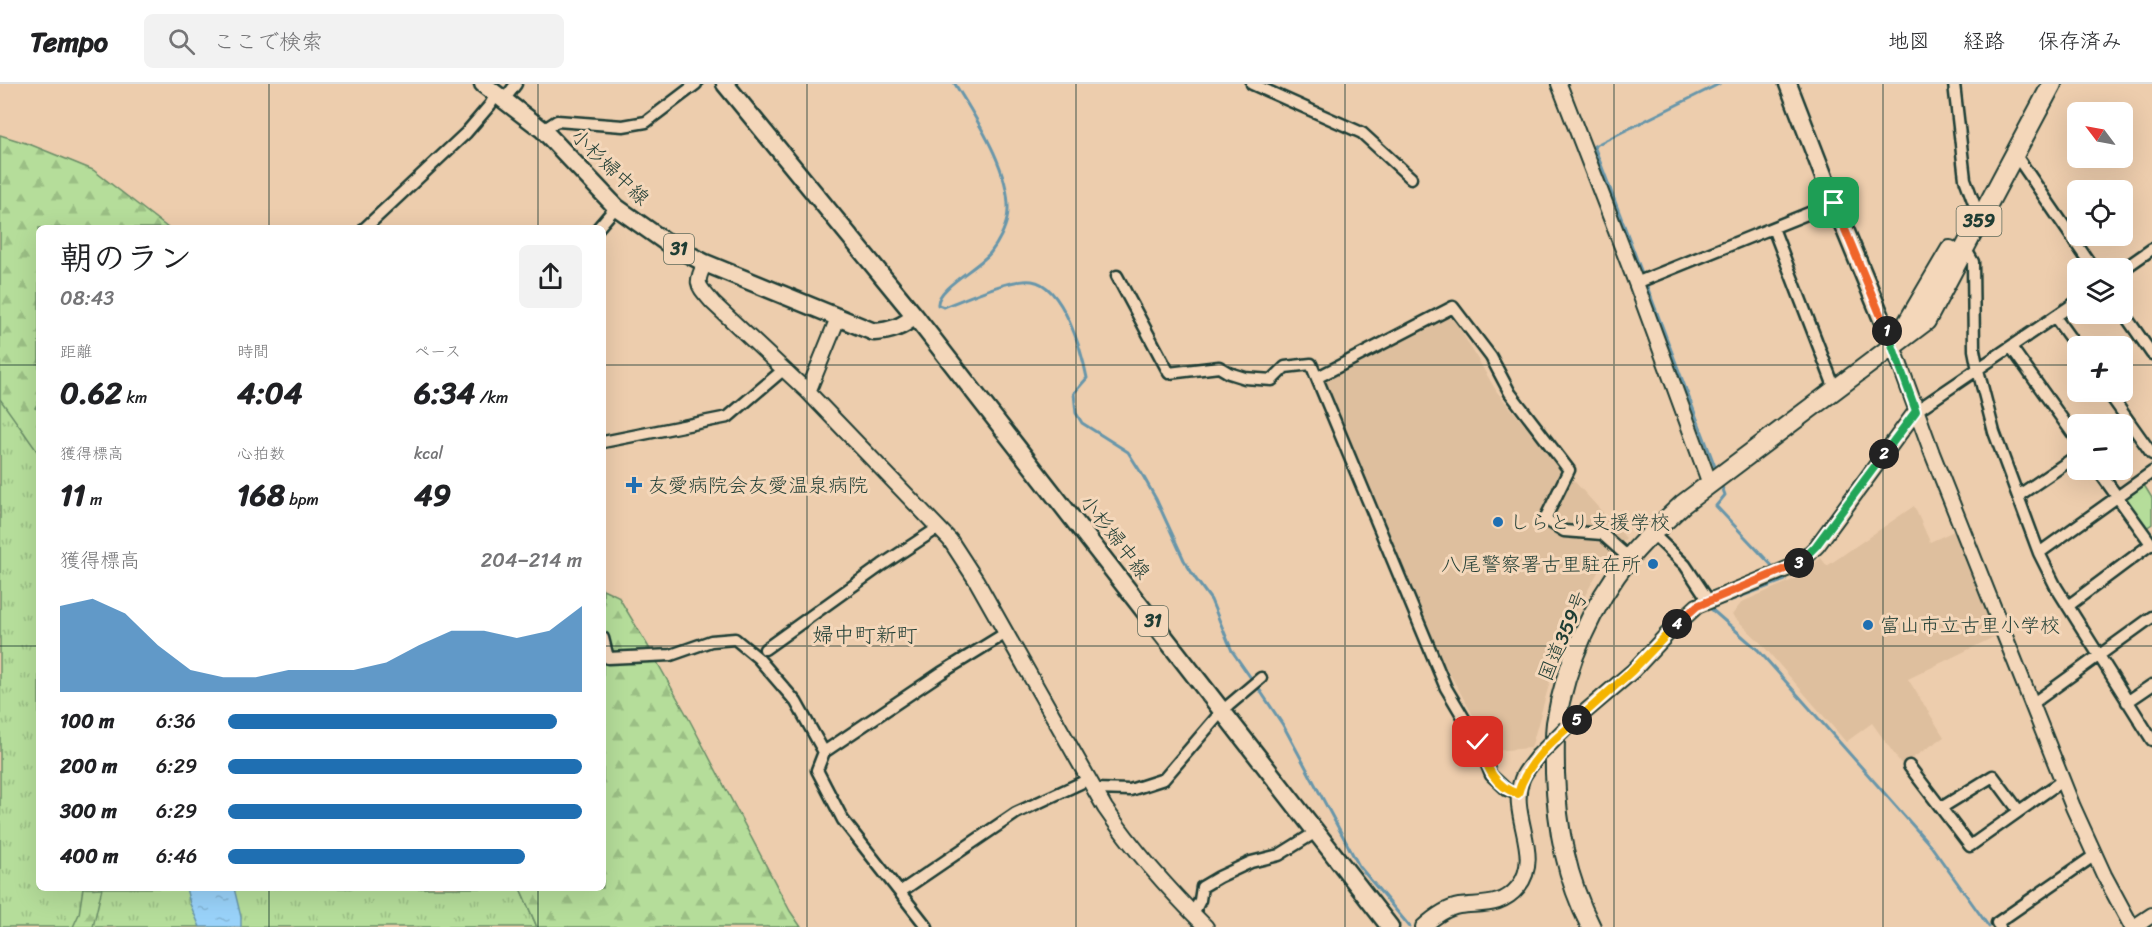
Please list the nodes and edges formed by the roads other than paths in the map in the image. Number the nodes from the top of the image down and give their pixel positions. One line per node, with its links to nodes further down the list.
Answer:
1 (516, 84): 10 (street)
2 (696, 84): 11 (street)
3 (725, 84): 28 (main road, 小杉婦中線 / 31)
4 (1252, 84): 13 (street)
5 (1559, 84): 26 (street)
6 (1788, 84): 14 (main road)
7 (1954, 84): 15 (street)
8 (2041, 84): 15 (highway, 国道359号 / 359)
9 (2052, 84): 12 (highway, 国道359号 / 359)
10 (494, 93): 11 (main road, 小杉婦中線 / 31); 17 (street)
11 (543, 130): 16 (main road, 小杉婦中線 / 31)
12 (2015, 154): 20 (highway, 国道359号 / 359); 22 (street)
13 (1411, 178)
14 (1834, 203): 19 (street); 33 (main road)
15 (1975, 206): 33 (highway, 国道359号 / 359)
16 (616, 207): 18 (street); 24 (main road, 小杉婦中線 / 31)
17 (368, 225)
18 (601, 225)
19 (1773, 228): 26 (street); 39 (street)
20 (1965, 248): 33 (highway, 国道359号 / 359); 37 (street)
21 (2152, 249): 23 (street)
22 (2086, 258)
23 (2133, 262)
24 (705, 263): 30 (main road, 小杉婦中線 / 31); 36 (street)
25 (1117, 276): 38 (street)
26 (1636, 283): 49 (street)
27 (2067, 309): 29 (street)
28 (915, 316): 30 (main road, 小杉婦中線 / 31); 68 (main road, 小杉婦中線 / 31)
29 (2055, 317): 32 (street); 34 (street)
30 (838, 318): 40 (street)
31 (2131, 324): 35 (street)
32 (2069, 336)
33 (1893, 346): 39 (highway, 国道359号 / 359); 42 (street)
34 (2011, 347): 37 (street); 43 (street)
35 (2152, 354)
36 (783, 370): 40 (street); 44 (street)
37 (1978, 370): 42 (street); 50 (street)
38 (1318, 377): 56 (street); 74 (street)
39 (1835, 389): 49 (highway, 国道359号 / 359)
40 (808, 392): 52 (street)
41 (2115, 402): 45 (street)
42 (1916, 411): 57 (street); 67 (street)
43 (2067, 426)
44 (606, 441)
45 (2152, 454)
46 (2067, 463): 50 (street)
47 (2152, 472): 51 (street)
48 (2105, 480): 51 (street)
49 (1710, 484): 53 (highway, 国道359号 / 359)
50 (2018, 496): 55 (street)
51 (2118, 497): 54 (street); 55 (street)
52 (938, 528): 60 (street); 61 (street)
53 (1652, 533): 56 (highway, 国道359号 / 359); 57 (street)
54 (2152, 545): 58 (street)
55 (2039, 554): 58 (street)
56 (1629, 558): 85 (highway, 国道359号 / 359)
57 (1709, 600): 74 (street, bridge)
58 (2068, 606): 63 (street)
59 (2152, 617): 63 (street)
60 (1006, 633): 70 (street); 73 (street)
61 (765, 649)
62 (606, 650): 70 (street)
63 (2099, 655): 66 (street); 67 (street)
64 (1261, 678): 68 (street)
65 (2152, 685): 66 (street)
66 (2127, 702): 69 (street)
67 (2032, 704): 72 (street)
68 (1222, 711): 73 (street); 77 (main road, 小杉婦中線 / 31)
69 (2152, 740)
70 (824, 752): 79 (street)
71 (1909, 766): 75 (street)
72 (2062, 780): 76 (street); 78 (street)
73 (1090, 785): 79 (street); 81 (street)
74 (1518, 794): 84 (street)
75 (1941, 808): 76 (street); 76 (street)
76 (2019, 811)
77 (1316, 832): 81 (street); 83 (main road, 小杉婦中線 / 31)
78 (2095, 855): 86 (street); 87 (street)
79 (900, 892): 82 (street)
80 (2152, 915): 87 (street)
81 (1197, 922)
82 (927, 927)
83 (1390, 927)
84 (1423, 927)
85 (1591, 927)
86 (2000, 927)
87 (2133, 927)

